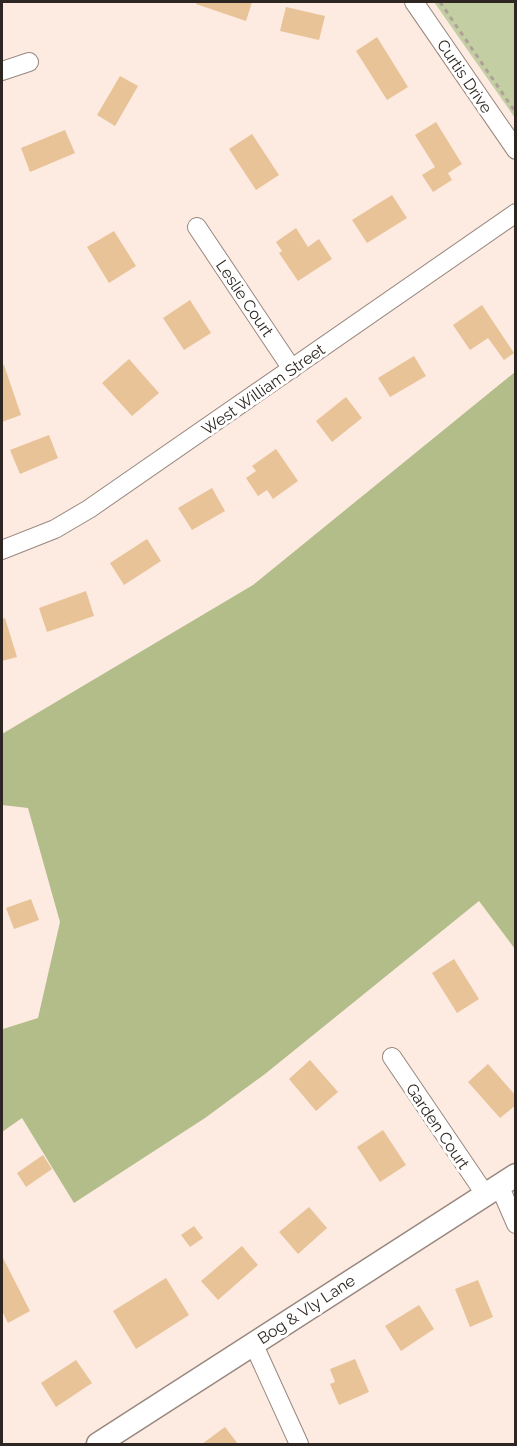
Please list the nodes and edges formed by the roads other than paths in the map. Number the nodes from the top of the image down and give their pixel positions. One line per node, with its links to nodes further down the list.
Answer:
1 (414, 2): 4 (street, Curtis Drive)
2 (29, 62): 3 (street)
3 (2, 71)
4 (516, 150)
5 (516, 213): 7 (street, West William Street)
6 (196, 227): 7 (street, Leslie Court)
7 (292, 369): 8 (street, West William Street)
8 (2, 550)
9 (392, 1056): 10 (street, Garden Court)
10 (500, 1185): 11 (street, Garden Court); 12 (street, Bog & Vly Lane)
11 (516, 1224)
12 (253, 1343): 13 (street, Bog & Vly Lane); 14 (street)
13 (98, 1444)
14 (298, 1444)

